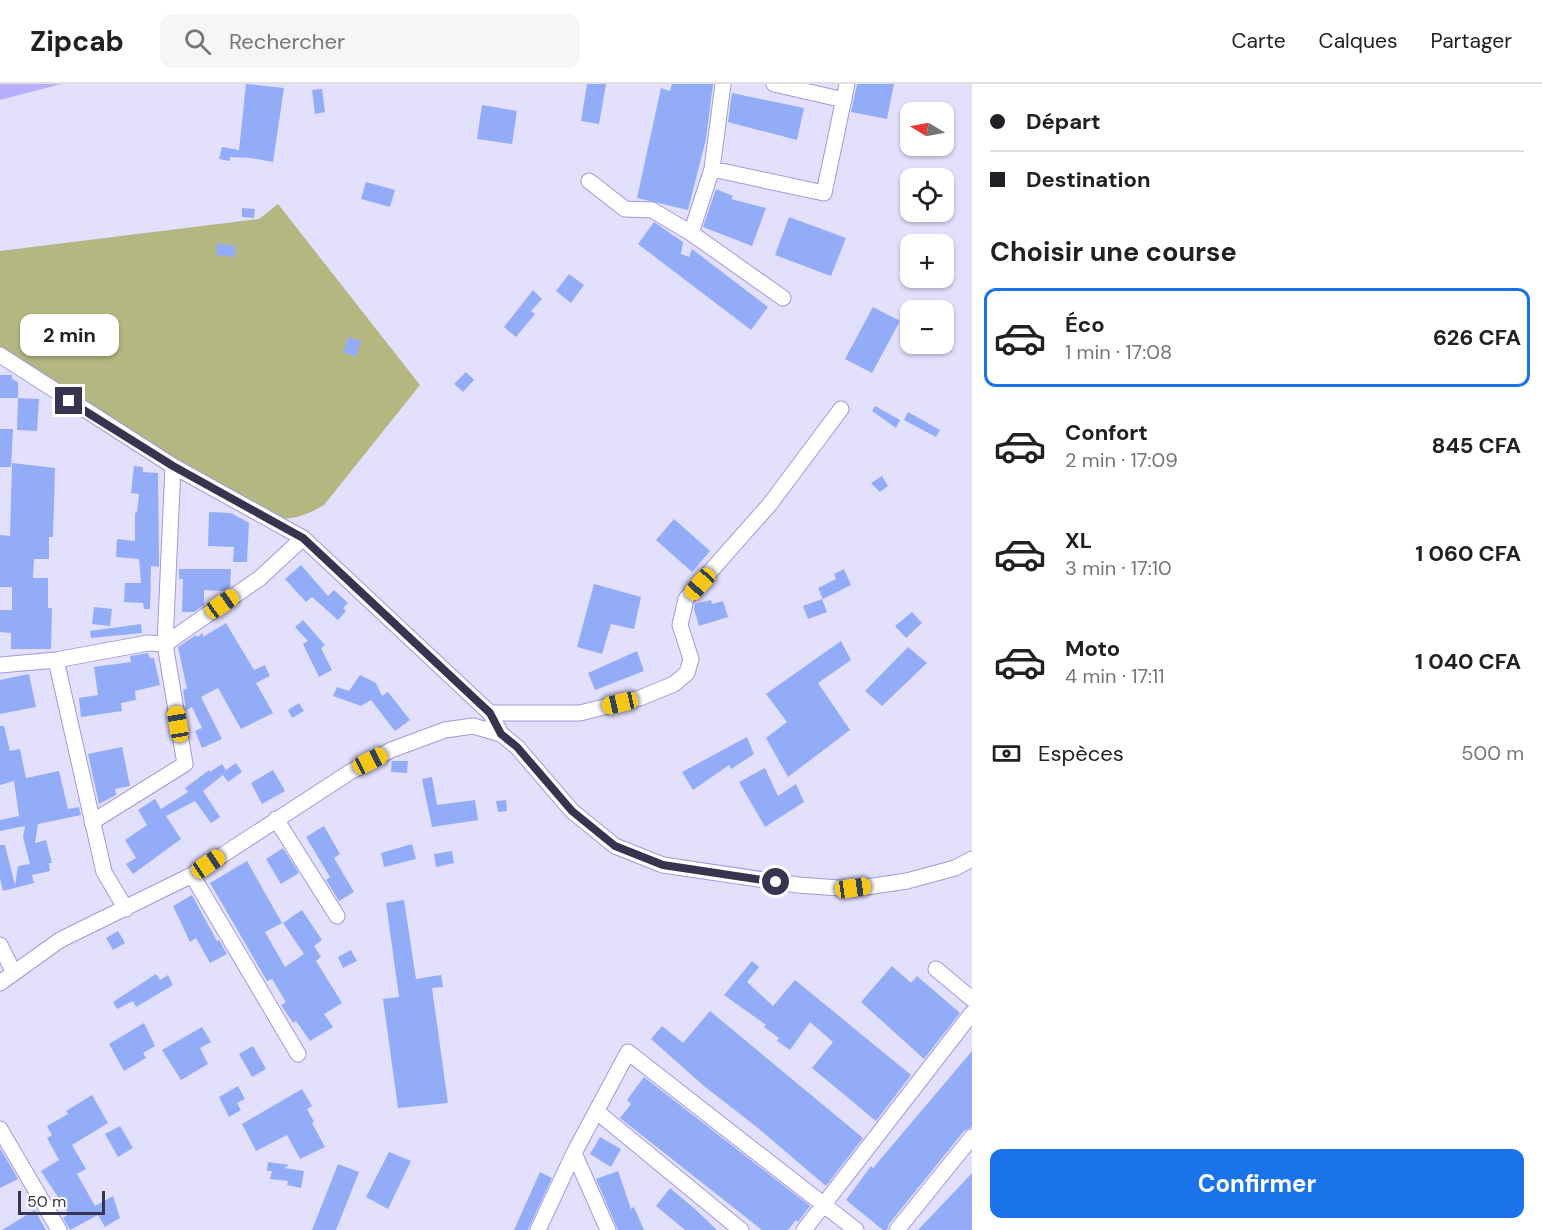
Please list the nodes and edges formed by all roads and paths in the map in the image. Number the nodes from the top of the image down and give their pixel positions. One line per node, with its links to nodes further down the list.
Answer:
1 (723, 84): 5 (street)
2 (774, 84): 4 (street)
3 (847, 84): 4 (street)
4 (844, 100): 5 (street)
5 (712, 169): 7 (street)
6 (589, 181): 7 (street)
7 (691, 233): 8 (street)
8 (783, 298)
9 (0, 356): 11 (street)
10 (841, 409): 16 (street)
11 (173, 466): 12 (street); 13 (street)
12 (303, 538): 13 (street); 16 (street)
13 (165, 644): 14 (street); 19 (street)
14 (56, 660): 15 (street); 19 (street)
15 (0, 665)
16 (490, 713): 17 (street)
17 (501, 734): 18 (street); 20 (street)
18 (276, 819): 21 (street); 23 (street)
19 (92, 822): 22 (street)
20 (972, 859)
21 (192, 875): 22 (street); 30 (street)
22 (126, 909): 26 (street)
23 (337, 915)
24 (0, 945): 26 (street)
25 (936, 969): 28 (street)
26 (14, 973): 27 (street)
27 (0, 983)
28 (972, 999)
29 (972, 1013): 35 (street)
30 (298, 1054)
31 (596, 1111): 34 (street); 35 (street); 39 (street)
32 (0, 1129): 37 (street)
33 (972, 1137): 42 (street)
34 (574, 1153): 36 (street); 38 (street)
35 (822, 1204): 40 (street); 41 (street)
36 (541, 1228)
37 (59, 1230)
38 (608, 1230)
39 (741, 1230)
40 (804, 1230)
41 (856, 1230)
42 (897, 1230)

